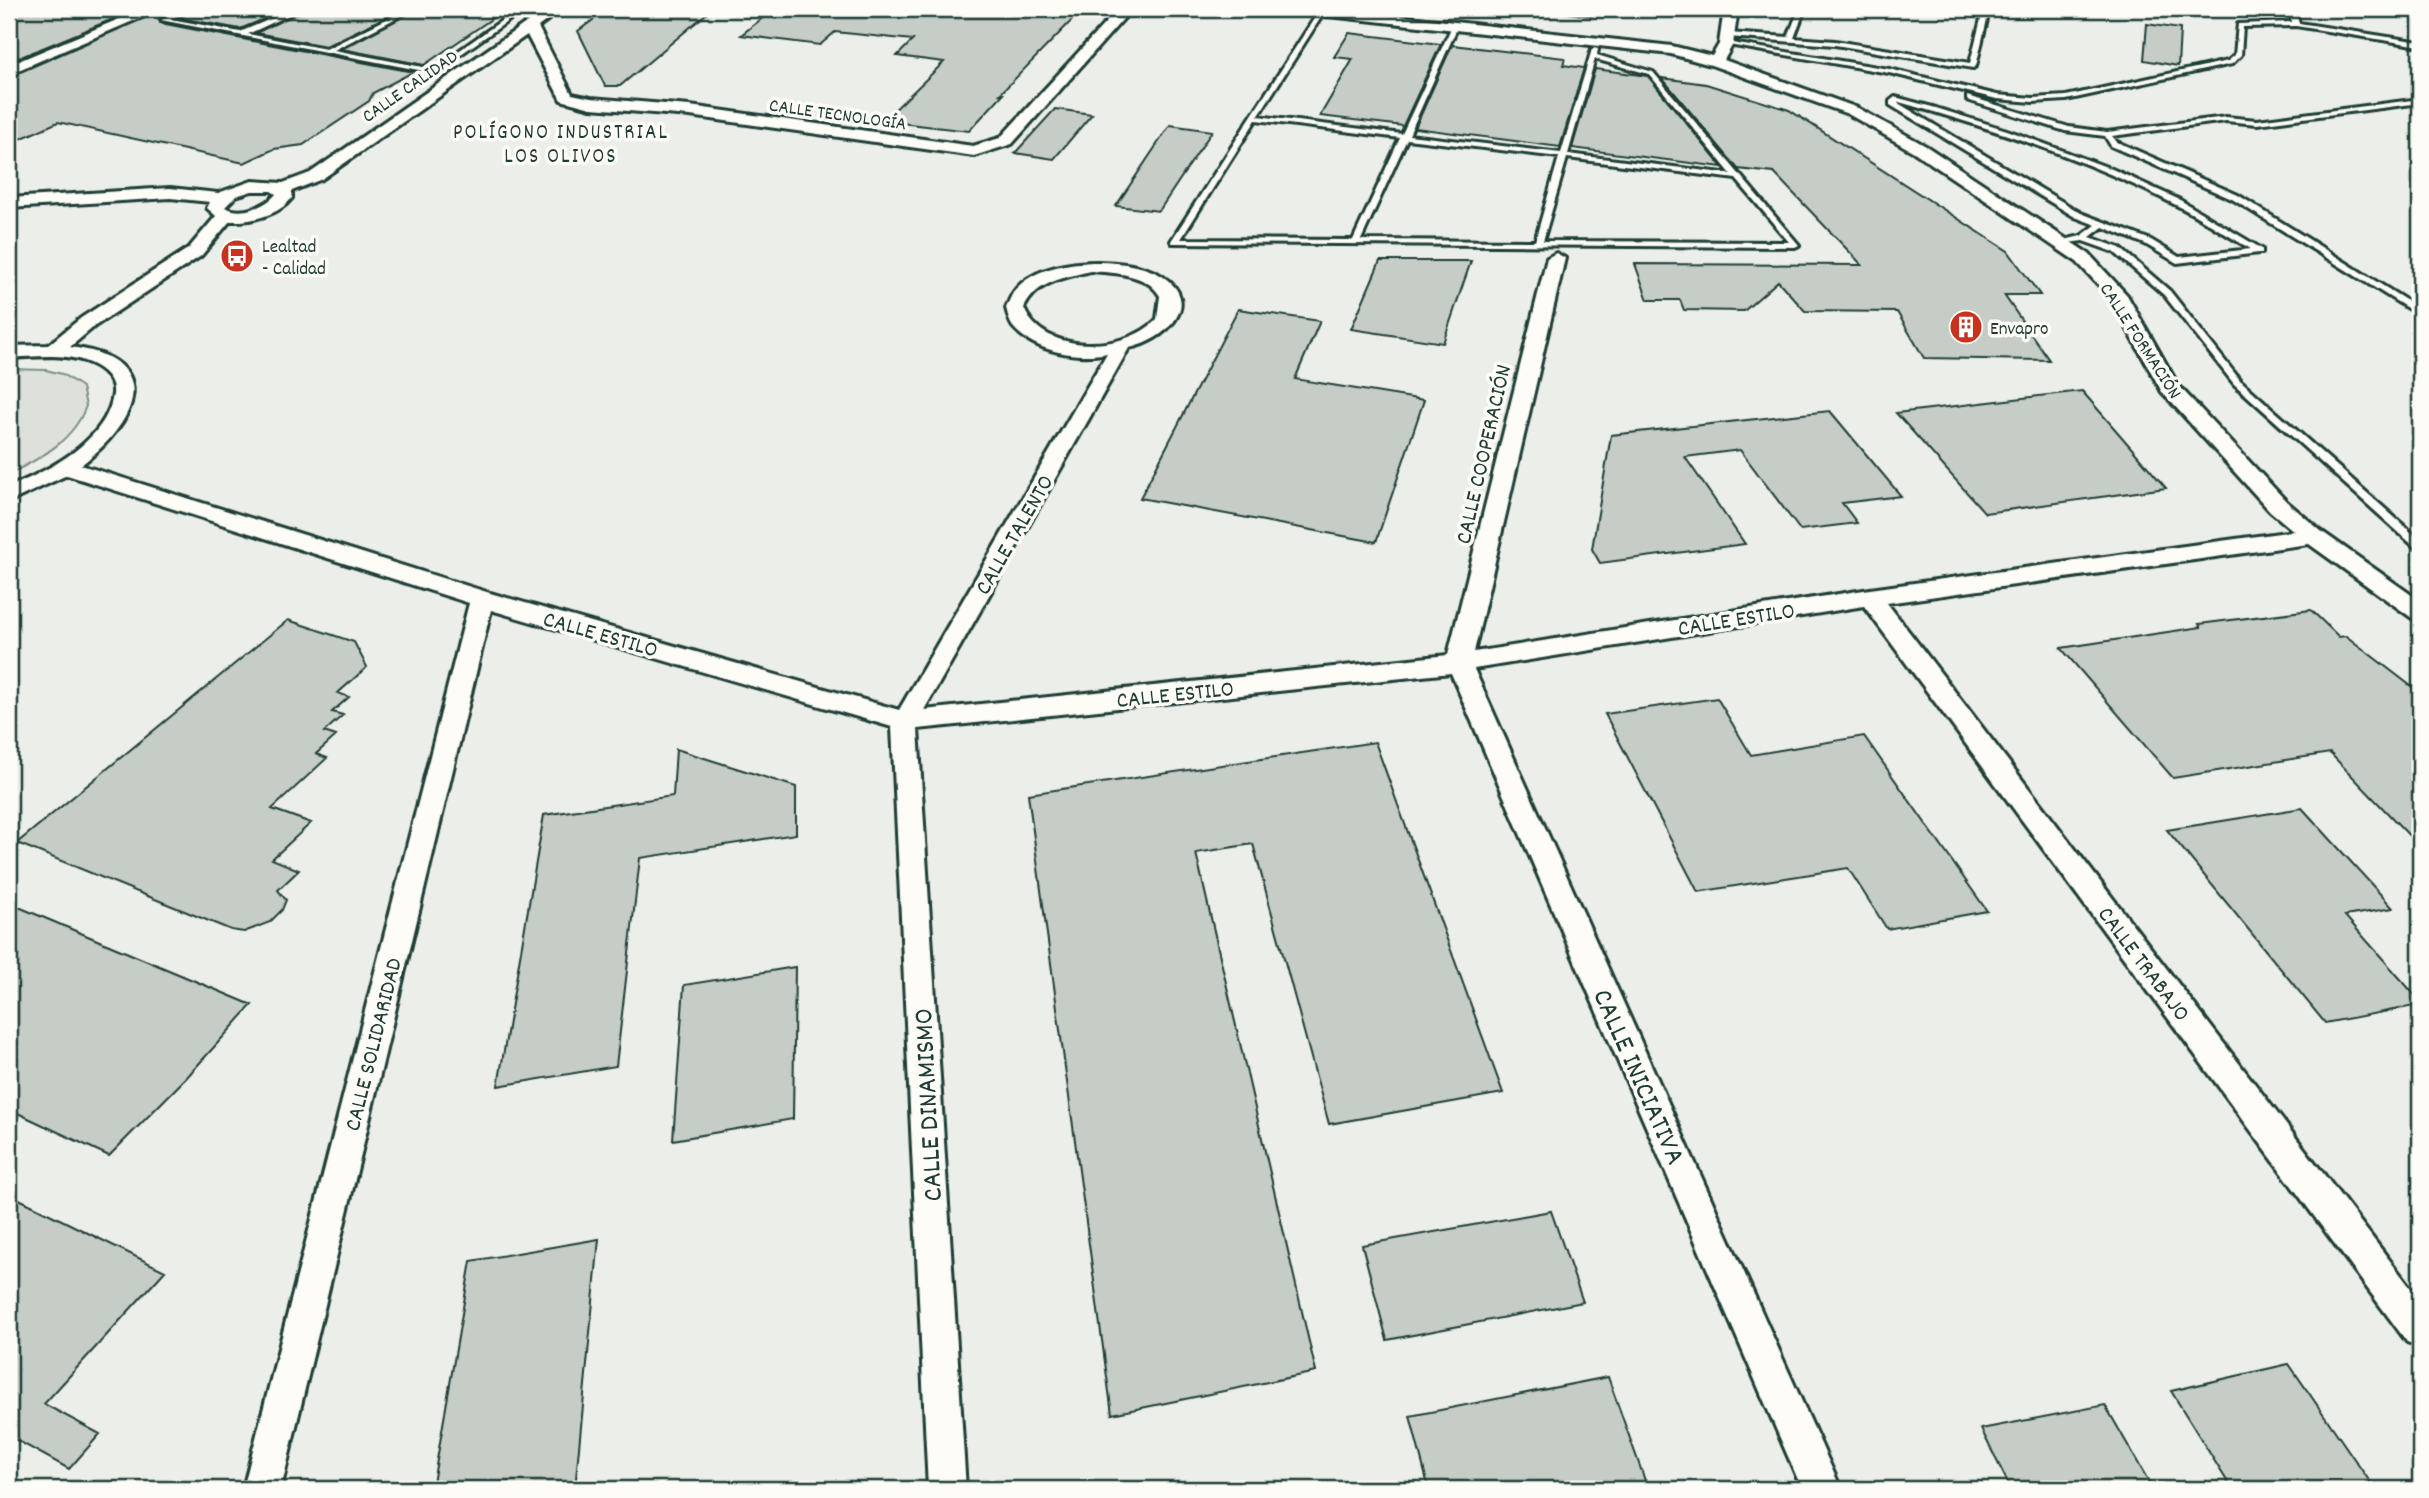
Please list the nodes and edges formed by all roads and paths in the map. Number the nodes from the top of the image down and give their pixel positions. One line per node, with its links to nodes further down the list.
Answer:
1 (154, 9): 28 (street)
2 (190, 9): 22 (lane)
3 (299, 9): 22 (lane)
4 (411, 9): 27 (lane)
5 (522, 9): 27 (lane)
6 (555, 9): 20 (street, CALLE CALIDAD)
7 (1125, 9): 20 (street, CALLE TECNOLOGÍA)
8 (1302, 9): 18 (street, CALLE FORMACIÓN)
9 (1557, 9): 10 (lane)
10 (1592, 9)
11 (1731, 9): 25 (street)
12 (1802, 9): 23 (lane)
13 (1969, 9): 16 (lane)
14 (2292, 9): 19 (lane)
15 (2414, 9): 17 (lane)
16 (1986, 10): 23 (lane)
17 (2420, 10)
18 (1322, 11): 21 (street, CALLE FORMACIÓN); 30 (lane)
19 (2296, 24): 24 (lane); 25 (lane)
20 (530, 26): 35 (street, CALLE CALIDAD)
21 (1455, 26): 26 (street, CALLE FORMACIÓN); 32 (lane)
22 (241, 35): 27 (lane)
23 (1790, 40): 25 (lane)
24 (2420, 44)
25 (1723, 48): 26 (street, CALLE FORMACIÓN); 31 (lane); 41 (street, CALLE FORMACIÓN)
26 (1595, 49): 33 (lane); 34 (lane)
27 (327, 51)
28 (9, 70)
29 (2420, 101): 31 (lane)
30 (1254, 118): 32 (lane); 40 (lane)
31 (2107, 134): 44 (lane)
32 (1406, 136): 33 (lane); 40 (lane)
33 (1564, 156): 34 (lane); 42 (lane)
34 (1739, 177): 42 (lane)
35 (283, 189): 37 (street); 37 (street)
36 (9, 203): 37 (street)
37 (224, 206): 46 (street)
38 (2102, 224): 38 (lane); 39 (lane)
39 (2084, 238): 41 (lane); 51 (lane)
40 (1356, 242): 42 (lane)
41 (2060, 242): 50 (street, CALLE FORMACIÓN)
42 (1538, 243)
43 (1556, 258): 55 (street, CALLE COOPERACIÓN)
44 (2420, 313)
45 (1121, 346): 45 (street); 56 (street, CALLE TALENTO)
46 (53, 351): 47 (street); 48 (street)
47 (9, 352)
48 (65, 467): 49 (street); 53 (street, CALLE ESTILO)
49 (9, 495)
50 (2313, 536): 52 (street, CALLE ESTILO); 54 (street, CALLE FORMACIÓN)
51 (2420, 546)
52 (1870, 597): 55 (street, CALLE ESTILO); 57 (street, CALLE TRABAJO)
53 (482, 599): 56 (street, CALLE ESTILO); 58 (street, CALLE SOLIDARIDAD)
54 (2420, 612)
55 (1459, 663): 56 (street, CALLE ESTILO); 60 (street, CALLE INICIATIVA)
56 (905, 721): 59 (street, CALLE DINAMISMO)
57 (2420, 1329)
58 (262, 1489)
59 (947, 1489)
60 (1822, 1489)

